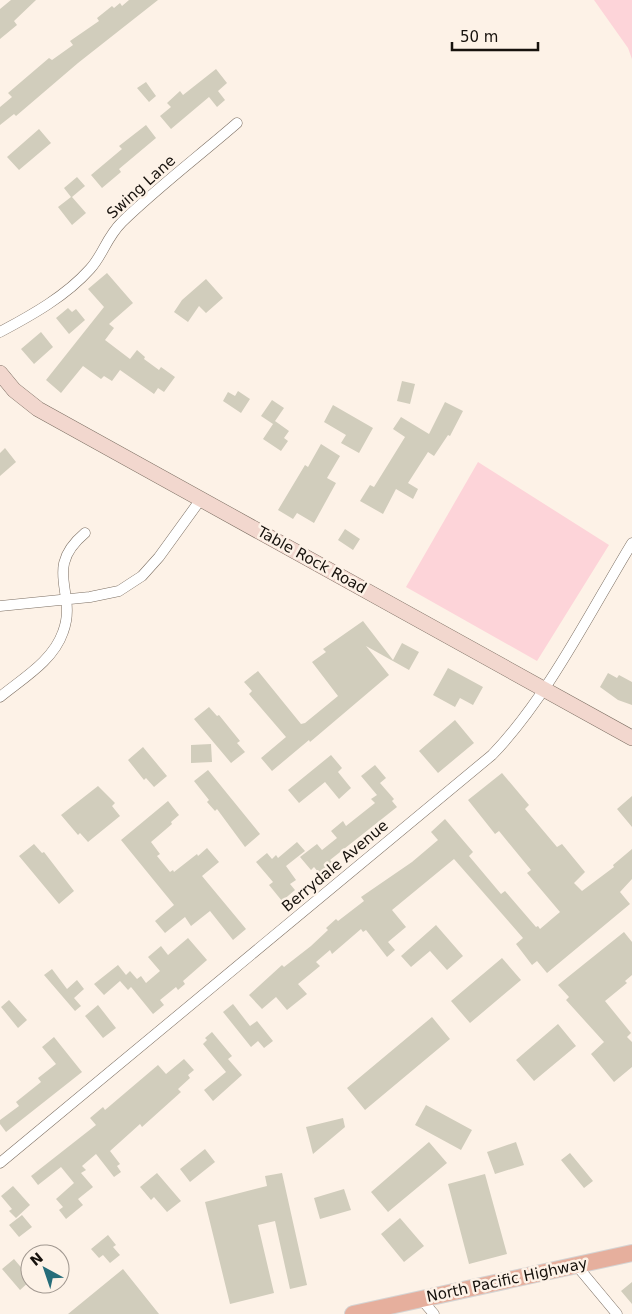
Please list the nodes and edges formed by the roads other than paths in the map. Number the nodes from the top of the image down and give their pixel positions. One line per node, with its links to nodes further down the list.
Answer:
1 (237, 123): 2 (street, Swing Lane)
2 (0, 332)
3 (0, 373): 4 (main road, Table Rock Road)
4 (201, 499): 7 (street); 9 (main road, Table Rock Road)
5 (85, 533): 7 (street)
6 (632, 543): 9 (street, Berrydale Avenue)
7 (65, 599): 8 (street); 10 (street)
8 (0, 606)
9 (544, 689): 11 (main road, Table Rock Road); 12 (street, Berrydale Avenue)
10 (0, 697)
11 (632, 738)
12 (0, 1163)
13 (632, 1253): 14 (main road, North Pacific Highway)
14 (577, 1266): 15 (main road, North Pacific Highway); 18 (street)
15 (422, 1299): 16 (main road, North Pacific Highway); 17 (street)
16 (353, 1314)
17 (434, 1314)
18 (617, 1314)

